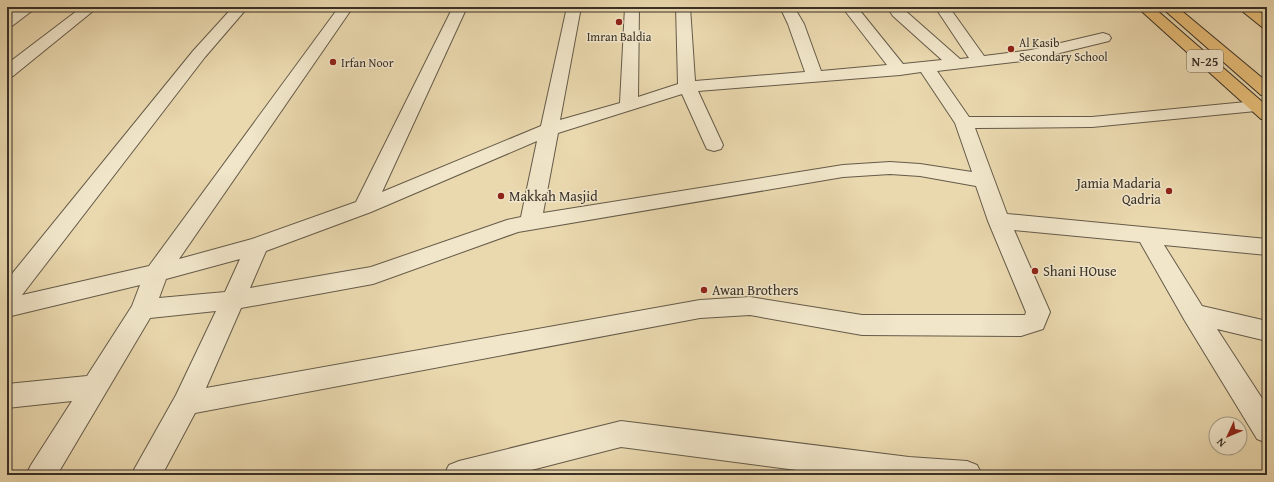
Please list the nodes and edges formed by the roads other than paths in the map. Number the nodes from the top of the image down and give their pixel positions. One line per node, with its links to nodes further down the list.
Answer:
1 (30, 7): 16 (street)
2 (90, 7): 23 (street)
3 (241, 7): 40 (street)
4 (346, 7): 39 (street)
5 (460, 7): 33 (street)
6 (574, 7): 30 (street)
7 (632, 7): 27 (street)
8 (683, 7): 25 (street)
9 (787, 7): 24 (street)
10 (849, 7): 22 (street)
11 (894, 7): 20 (street)
12 (942, 7): 19 (street)
13 (1144, 7): 28 (highway, N-25)
14 (1168, 7): 26 (highway, N-25)
15 (1244, 7): 17 (highway)
16 (7, 23)
17 (1267, 24)
18 (1102, 38): 19 (street)
19 (979, 62): 20 (street)
20 (956, 64): 21 (street)
21 (927, 68): 22 (street); 29 (street)
22 (900, 70): 24 (street)
23 (7, 72)
24 (815, 77): 25 (street)
25 (688, 87): 27 (street); 31 (street)
26 (1267, 91)
27 (629, 106): 30 (street)
28 (1262, 111): 29 (street)
29 (964, 123): 32 (street)
30 (547, 130): 33 (street); 35 (street)
31 (714, 145)
32 (985, 181): 34 (street); 35 (street)
33 (364, 207): 37 (street)
34 (999, 221): 36 (street); 48 (street)
35 (530, 222): 41 (street)
36 (1147, 235): 38 (street); 44 (street)
37 (257, 246): 39 (street); 41 (street)
38 (1267, 247)
39 (157, 273): 42 (street); 43 (street)
40 (7, 297)
41 (232, 300): 43 (street); 48 (street)
42 (7, 308)
43 (143, 309): 46 (street)
44 (1194, 314): 45 (street); 49 (street)
45 (1267, 331)
46 (95, 386): 47 (street); 50 (street)
47 (7, 396)
48 (186, 403): 51 (street)
49 (1267, 430)
50 (41, 475)
51 (146, 475)
52 (459, 475): 53 (street)
53 (967, 475)

